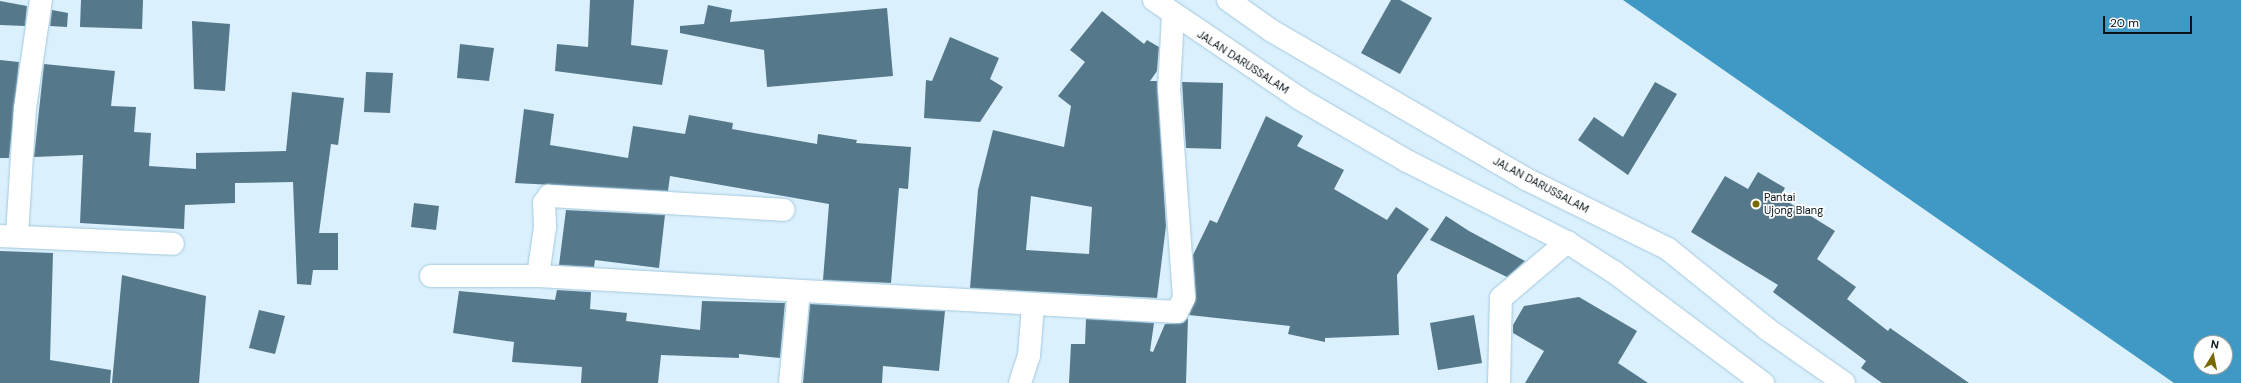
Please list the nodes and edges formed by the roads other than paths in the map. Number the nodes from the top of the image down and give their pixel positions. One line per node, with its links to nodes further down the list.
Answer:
1 (41, 0): 6 (street)
2 (1154, 0): 4 (street, JALAN DARUSSALAM)
3 (1228, 0): 17 (street, JALAN DARUSSALAM)
4 (1173, 16): 7 (street, JALAN DARUSSALAM); 12 (street)
5 (784, 210): 10 (street)
6 (8, 235): 8 (street)
7 (1566, 242): 15 (street); 16 (street, JALAN DARUSSALAM)
8 (173, 244)
9 (431, 276): 10 (street)
10 (538, 276): 11 (street)
11 (800, 291): 12 (street); 13 (street)
12 (1033, 304): 14 (street)
13 (790, 383)
14 (1020, 383)
15 (1499, 383)
16 (1763, 383)
17 (1844, 383)

